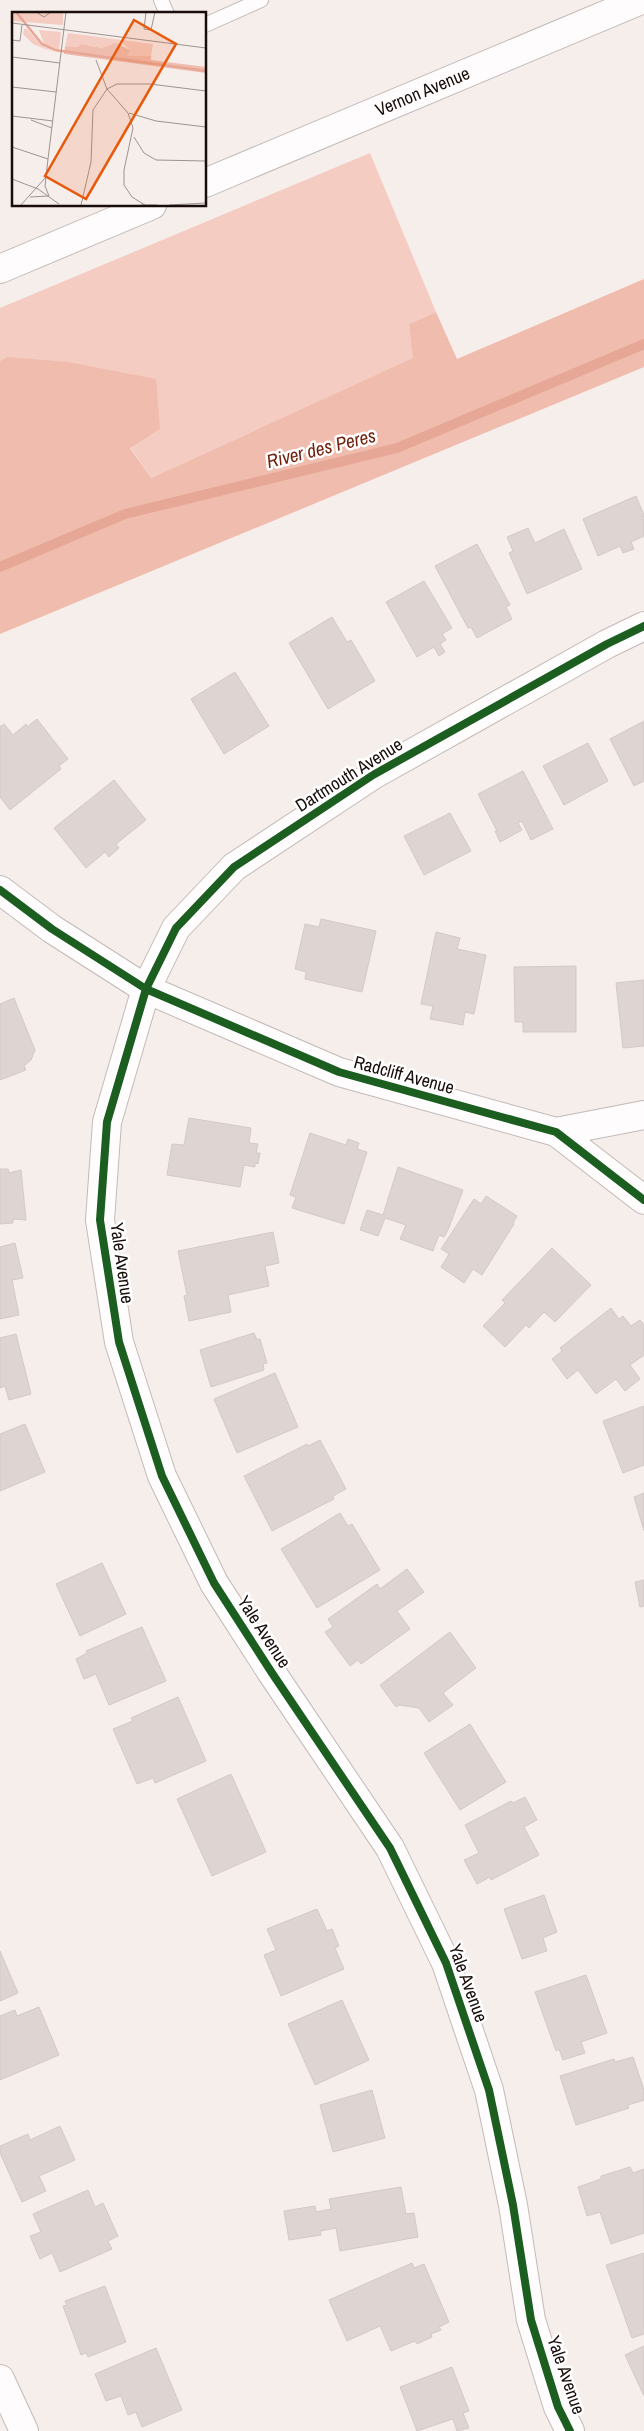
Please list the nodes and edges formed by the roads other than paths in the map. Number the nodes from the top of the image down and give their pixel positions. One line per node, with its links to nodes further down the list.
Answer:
1 (161, 0): 4 (lane)
2 (261, 0): 5 (lane)
3 (641, 0): 6 (street, Vernon Avenue)
4 (166, 12)
5 (206, 26)
6 (206, 183)
7 (150, 206): 8 (street)
8 (0, 269)
9 (644, 626): 11 (street, Dartmouth Avenue)
10 (0, 890): 11 (street)
11 (146, 989): 13 (street, Radcliff Avenue); 17 (street, Yale Avenue)
12 (644, 1115): 13 (street)
13 (556, 1132): 14 (street, Radcliff Avenue)
14 (644, 1200)
15 (0, 2379): 16 (street)
16 (20, 2427)
17 (570, 2431)

